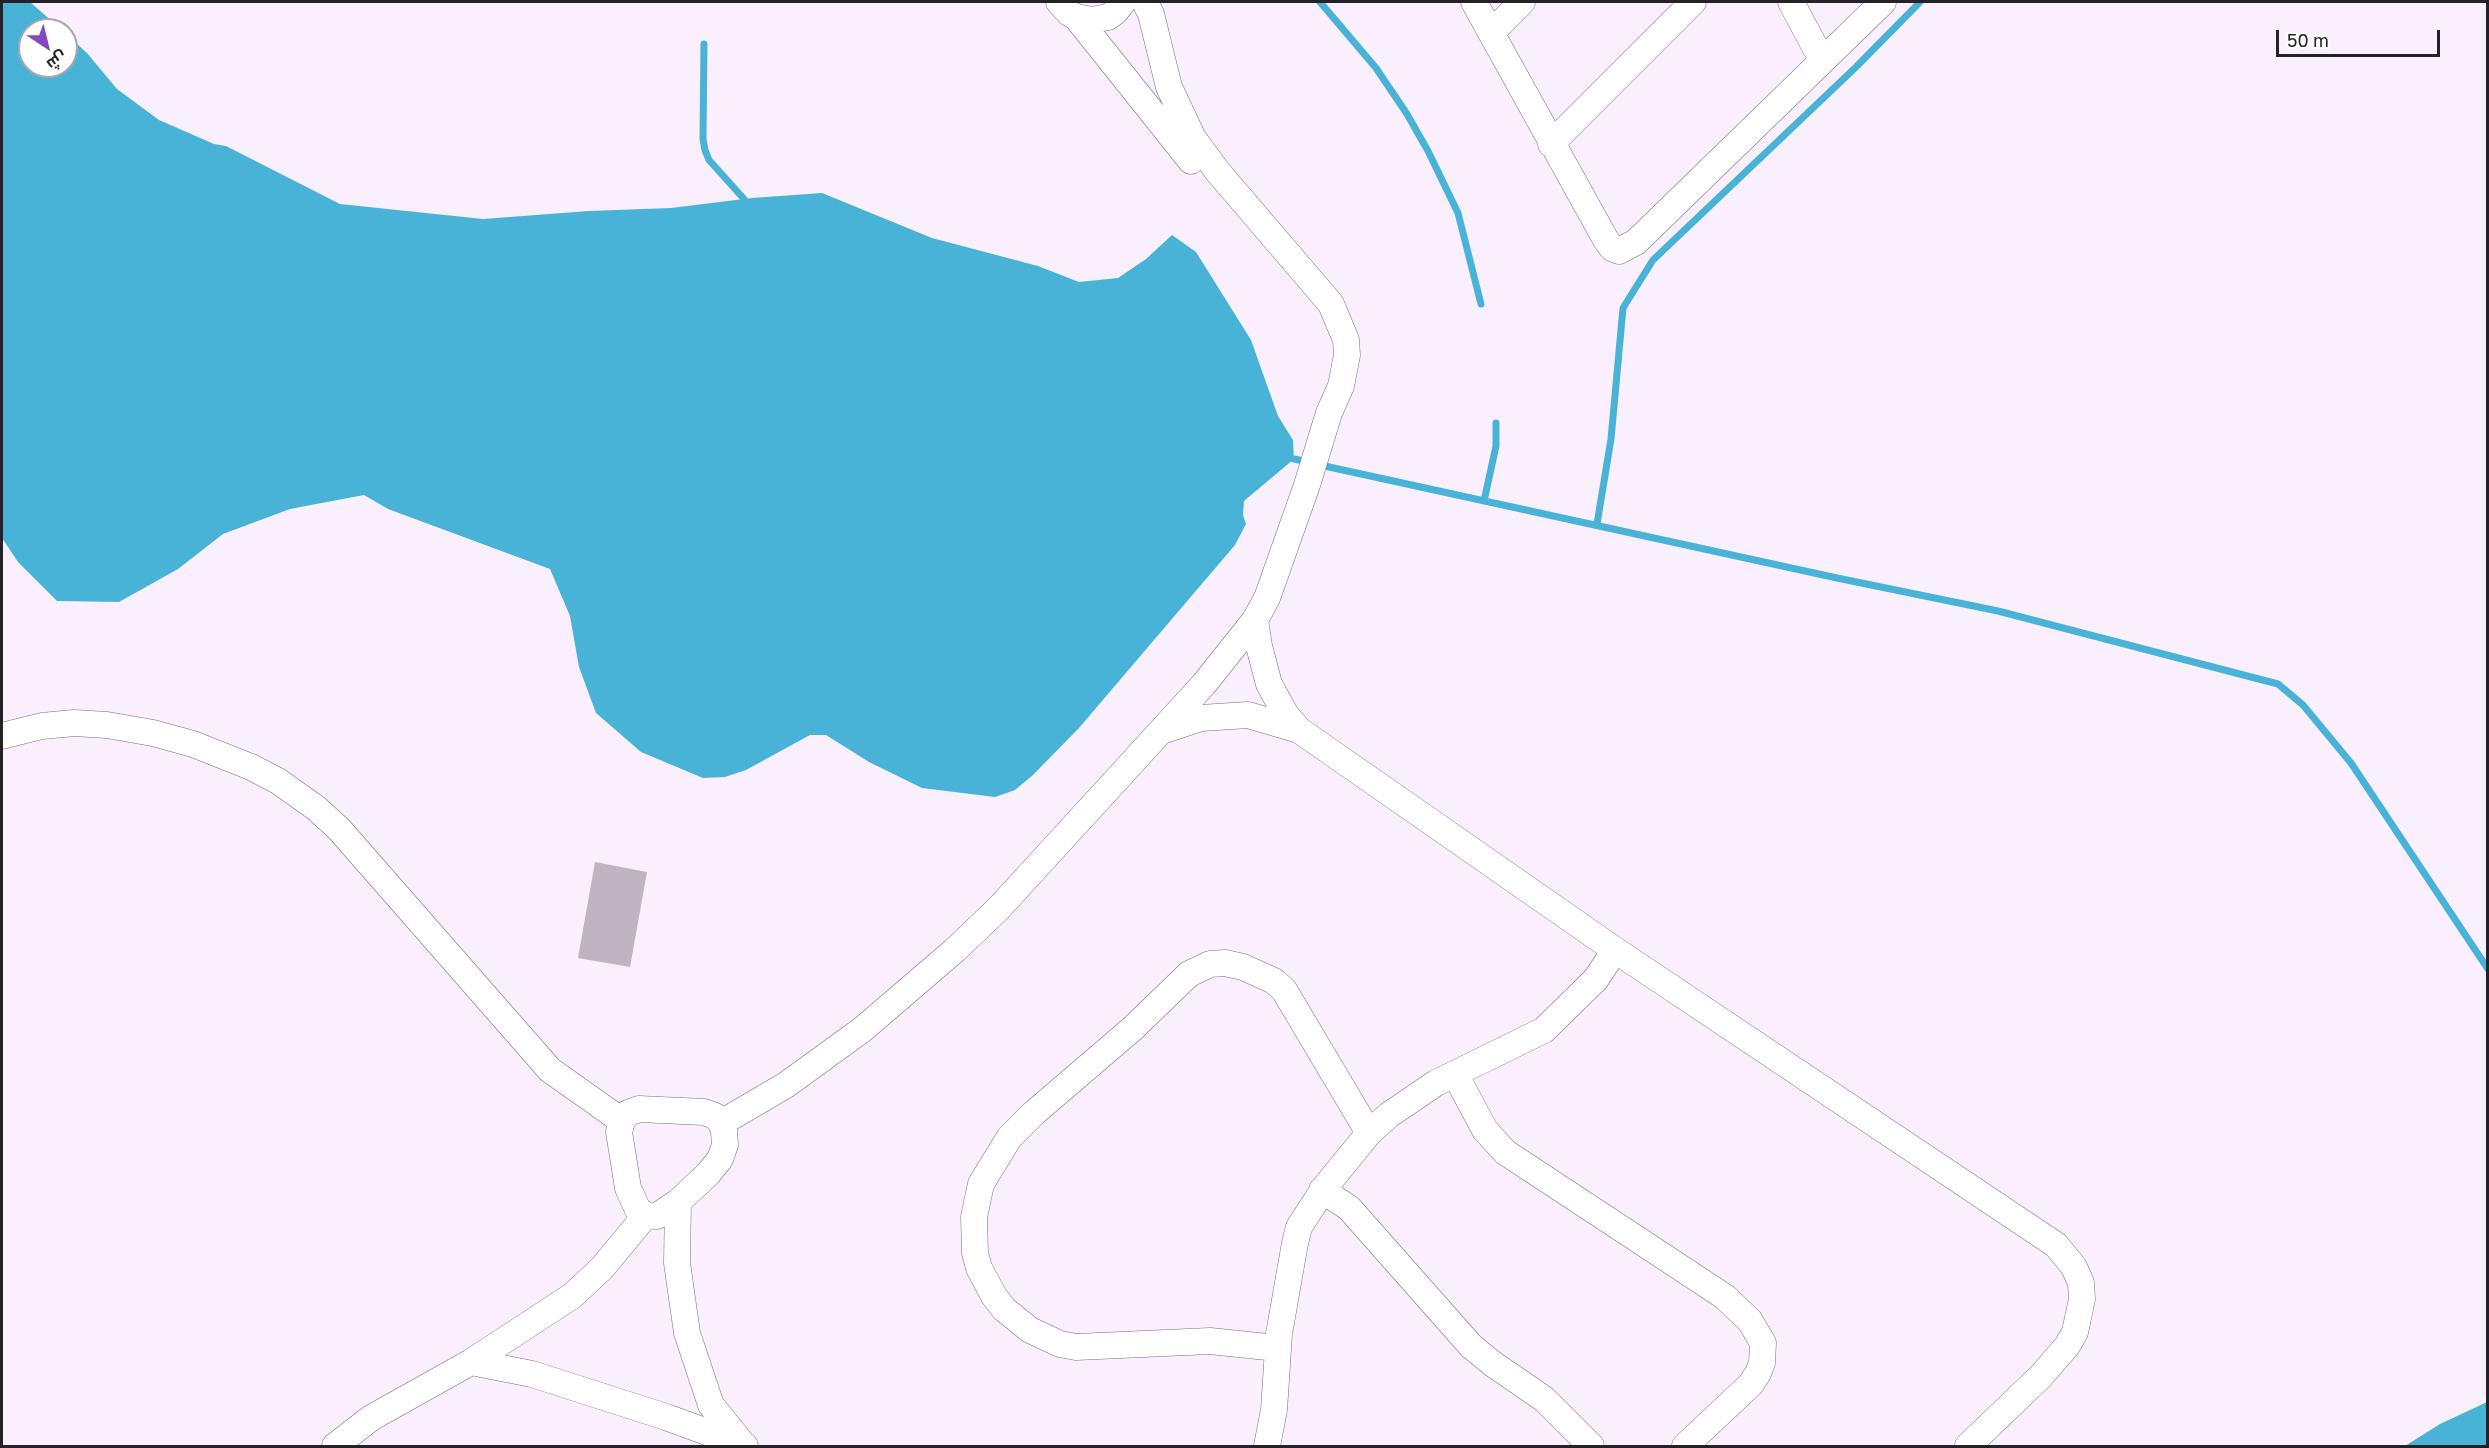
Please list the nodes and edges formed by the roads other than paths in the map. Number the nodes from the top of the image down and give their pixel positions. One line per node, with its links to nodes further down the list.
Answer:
1 (1123, 2): 8 (street)
2 (1145, 2): 12 (street)
3 (1474, 2): 9 (street)
4 (1522, 2): 9 (street)
5 (1693, 2): 11 (street)
6 (1791, 2): 10 (street)
7 (1882, 2): 10 (street)
8 (1067, 9): 12 (street)
9 (1491, 33): 11 (street)
10 (1822, 60): 11 (street)
11 (1551, 144)
12 (1329, 413): 13 (street)
13 (1255, 620): 14 (street); 15 (street)
14 (1299, 730): 15 (street); 17 (street)
15 (1162, 731): 20 (street)
16 (2, 736): 19 (street)
17 (1615, 950): 18 (street); 32 (street)
18 (1455, 1074): 21 (street); 31 (street)
19 (622, 1121): 20 (street); 24 (street)
20 (721, 1123): 23 (street)
21 (1369, 1133): 22 (street); 25 (street)
22 (1322, 1191): 25 (street); 30 (street)
23 (678, 1202): 24 (street); 28 (street)
24 (646, 1215): 26 (street)
25 (1277, 1348): 29 (street)
26 (471, 1362): 27 (street); 28 (street)
27 (335, 1446)
28 (745, 1446)
29 (1267, 1446)
30 (1591, 1446)
31 (1685, 1446)
32 (1968, 1446)

